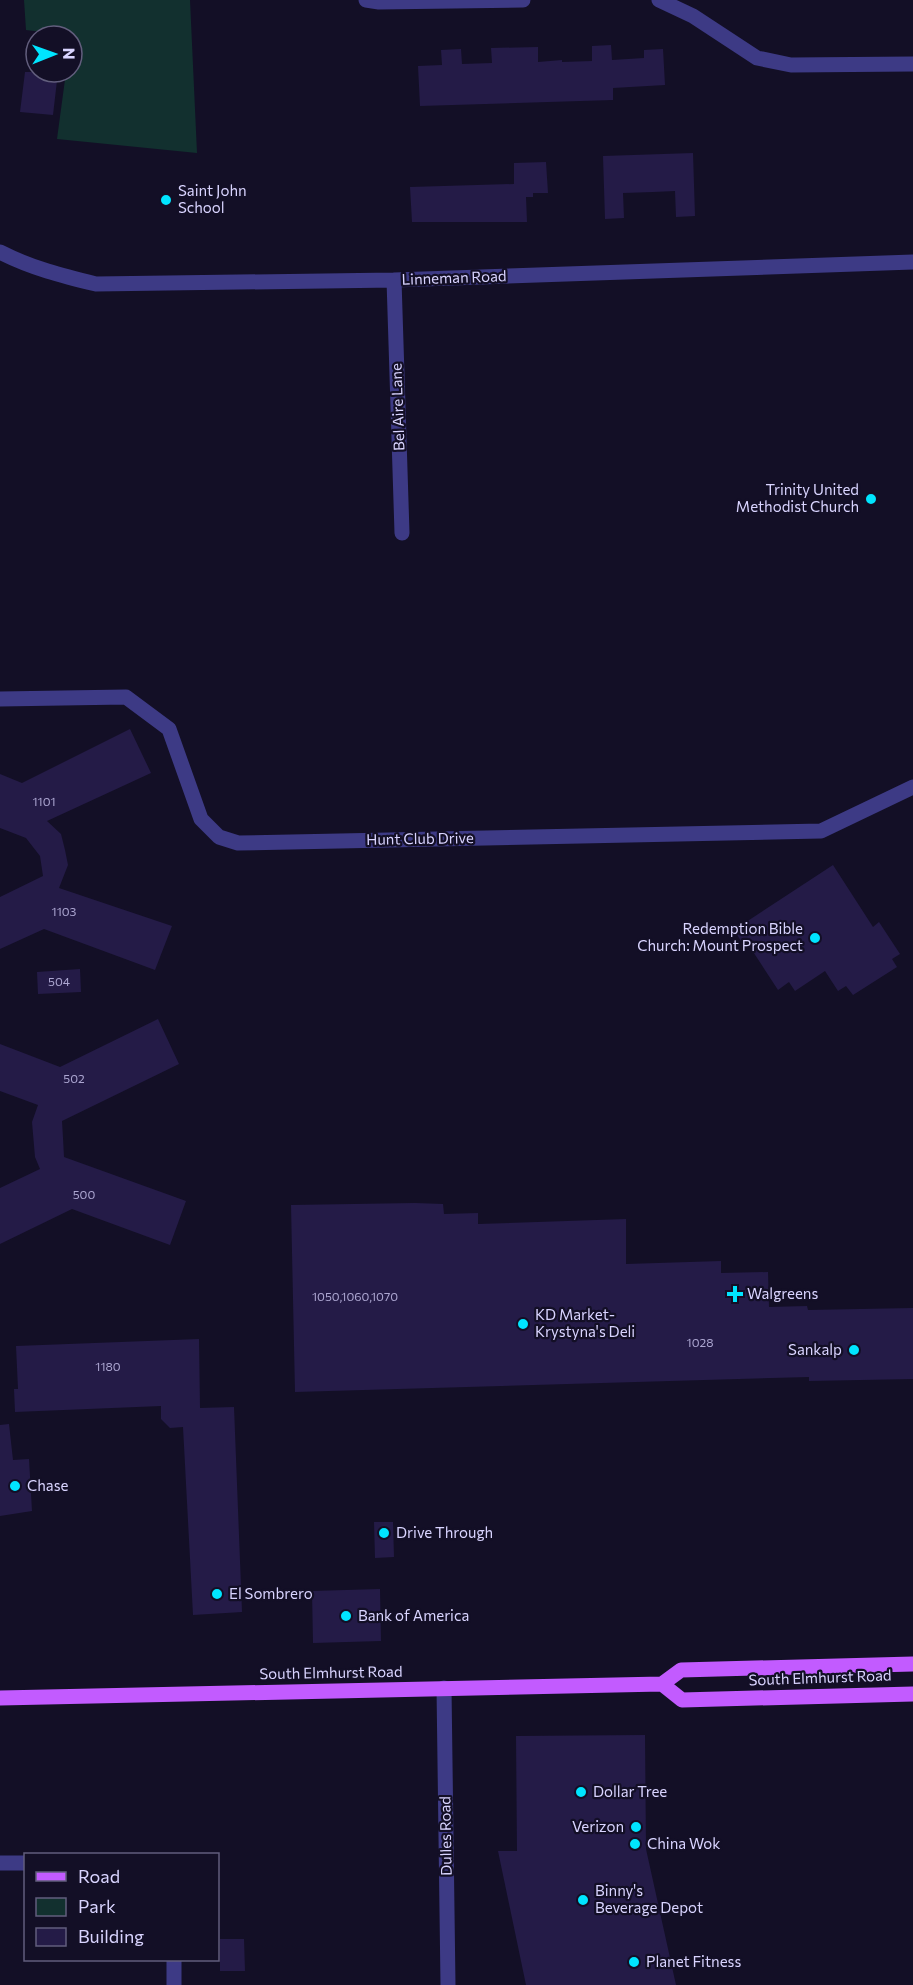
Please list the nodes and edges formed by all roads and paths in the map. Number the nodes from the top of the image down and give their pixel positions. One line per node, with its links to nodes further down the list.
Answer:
1 (366, 0): 2 (street)
2 (523, 0)
3 (659, 0): 4 (street)
4 (913, 64)
5 (0, 252): 7 (street, Linneman Road)
6 (913, 262): 7 (street, Linneman Road)
7 (394, 280): 8 (street, Bel Aire Lane)
8 (402, 533)
9 (0, 699): 10 (street, Hunt Club Drive)
10 (913, 787)
11 (913, 1664): 12 (main road, South Elmhurst Road)
12 (662, 1684): 13 (main road, South Elmhurst Road); 14 (main road, South Elmhurst Road)
13 (444, 1688): 15 (main road, South Elmhurst Road); 20 (street, Dulles Road)
14 (913, 1694)
15 (0, 1698)
16 (0, 1863): 17 (street)
17 (24, 1863)
18 (174, 1961): 19 (street)
19 (174, 1985)
20 (448, 1985)

